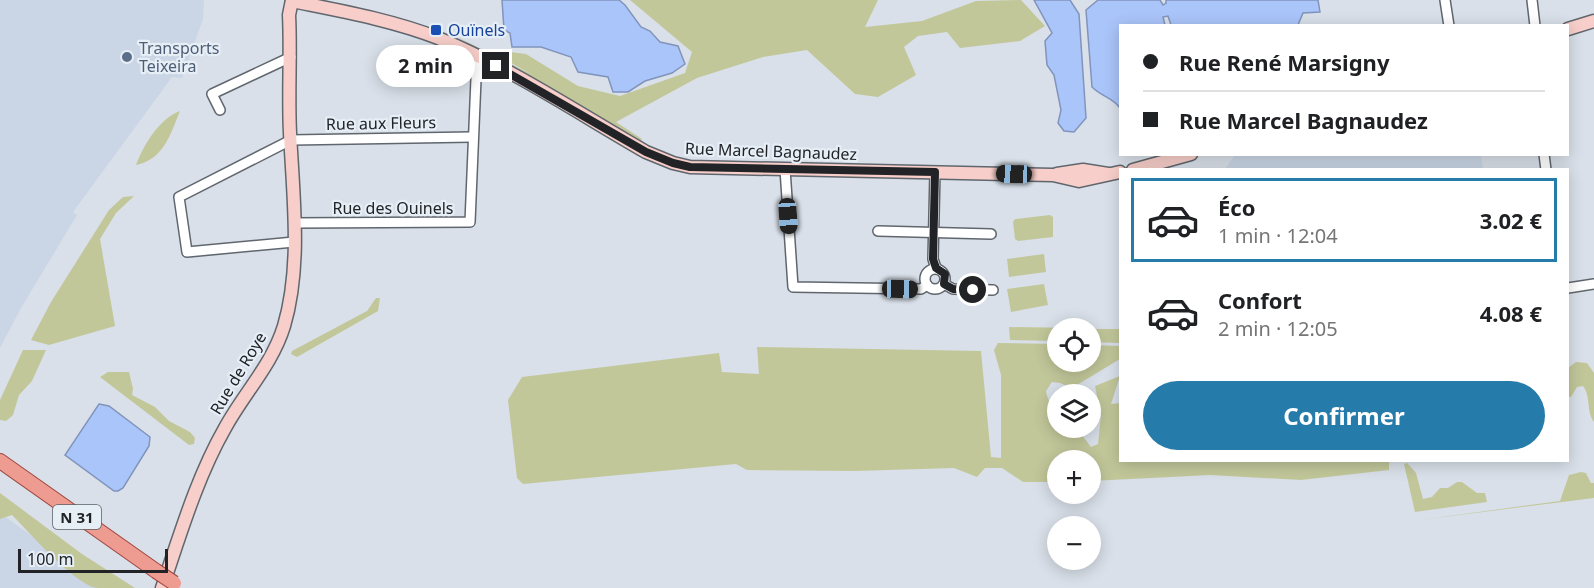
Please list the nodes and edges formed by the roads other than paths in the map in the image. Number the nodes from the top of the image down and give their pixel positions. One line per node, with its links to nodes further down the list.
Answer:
1 (1445, 0): 5 (street)
2 (1532, 0): 6 (street)
3 (292, 1): 8 (street, Rue de Roye); 9 (street, Rue Marcel Bagnaudez)
4 (1594, 21): 7 (street)
5 (1449, 24)
6 (1535, 24)
7 (1569, 29)
8 (291, 57): 10 (street); 12 (street, Rue de Roye)
9 (482, 58): 11 (street, Rue des Ouinels); 15 (street, Rue Marcel Bagnaudez)
10 (220, 110)
11 (472, 137): 12 (street, Rue aux Fleurs); 18 (street, Rue des Ouinels)
12 (291, 140): 18 (street, Rue de Roye); 22 (street)
13 (1184, 156): 14 (street)
14 (1140, 168)
15 (785, 169): 16 (street, Rue Marcel Bagnaudez); 26 (street)
16 (935, 172): 17 (street, Rue Marcel Bagnaudez); 20 (street)
17 (1114, 173)
18 (294, 223): 22 (street, Rue de Roye)
19 (878, 231): 20 (street)
20 (933, 233): 21 (street); 23 (street)
21 (992, 234)
22 (294, 242): 30 (street, Rue de Roye)
23 (936, 268): 24 (street); 26 (street)
24 (944, 284): 26 (street); 28 (street)
25 (1594, 284): 27 (street)
26 (927, 285)
27 (1569, 288)
28 (993, 290)
29 (0, 461): 30 (main road, N 31, bridge)
30 (172, 586)

